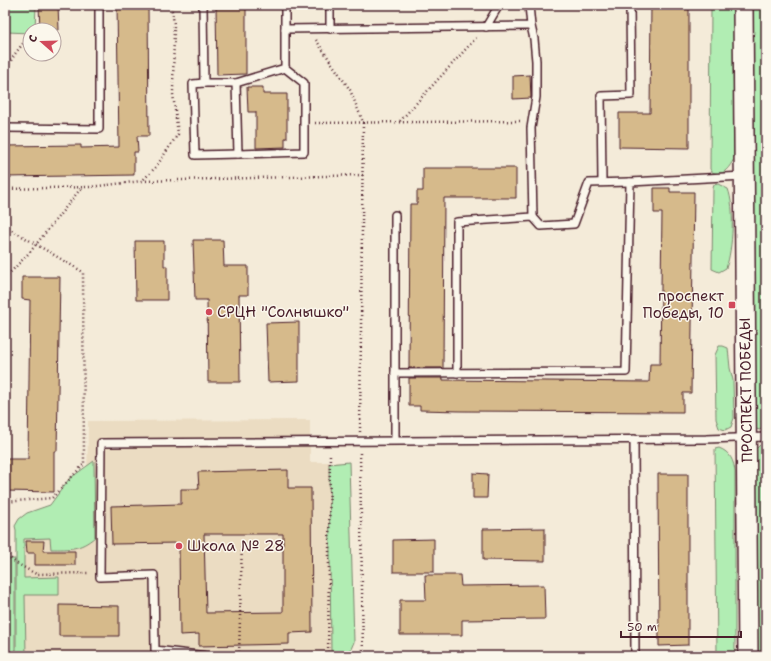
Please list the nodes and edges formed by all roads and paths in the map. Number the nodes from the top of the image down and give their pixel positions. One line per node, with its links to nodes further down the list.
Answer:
1 (99, 5): 24 (lane)
2 (171, 5): 28 (path)
3 (203, 5): 18 (lane)
4 (285, 5): 14 (lane)
5 (330, 5): 13 (lane)
6 (500, 5): 11 (lane)
7 (529, 5): 10 (lane)
8 (630, 5): 29 (lane)
9 (743, 5): 27 (main road, ПРОСПЕКТ ПОБЕДЫ)
10 (531, 26): 11 (lane); 20 (lane)
11 (486, 27): 13 (lane); 22 (path)
12 (308, 29): 13 (lane); 14 (lane); 21 (path)
13 (330, 29)
14 (285, 30): 16 (lane)
15 (22, 44): 17 (path)
16 (285, 68): 19 (lane); 23 (lane)
17 (5, 71)
18 (204, 83): 19 (lane); 25 (lane)
19 (236, 83): 25 (lane)
20 (532, 121): 22 (path); 34 (lane)
21 (363, 122): 22 (path); 23 (path); 26 (path)
22 (400, 122)
23 (304, 123): 25 (lane)
24 (5, 128)
25 (238, 154)
26 (363, 175): 28 (path); 45 (path)
27 (744, 176): 30 (lane); 41 (main road, ПРОСПЕКТ ПОБЕДЫ)
28 (142, 181): 31 (path)
29 (602, 182): 30 (lane); 34 (lane)
30 (630, 182): 39 (lane)
31 (83, 187): 32 (path); 36 (path)
32 (5, 189)
33 (395, 215): 38 (lane)
34 (533, 217): 39 (lane)
35 (5, 226): 36 (path)
36 (36, 245): 37 (path); 46 (path)
37 (5, 278)
38 (395, 373): 39 (lane); 43 (lane)
39 (457, 373)
40 (766, 437): 41 (lane)
41 (747, 438): 42 (lane); 55 (main road, ПРОСПЕКТ ПОБЕДЫ)
42 (634, 439): 43 (lane); 54 (lane)
43 (395, 440): 45 (lane)
44 (330, 441): 45 (lane); 49 (lane); 52 (path)
45 (360, 441): 53 (path)
46 (5, 502)
47 (242, 540): 51 (path)
48 (5, 553): 49 (path)
49 (100, 572): 50 (lane)
50 (207, 656)
51 (239, 656)
52 (328, 656)
53 (363, 656)
54 (635, 656)
55 (748, 656)

